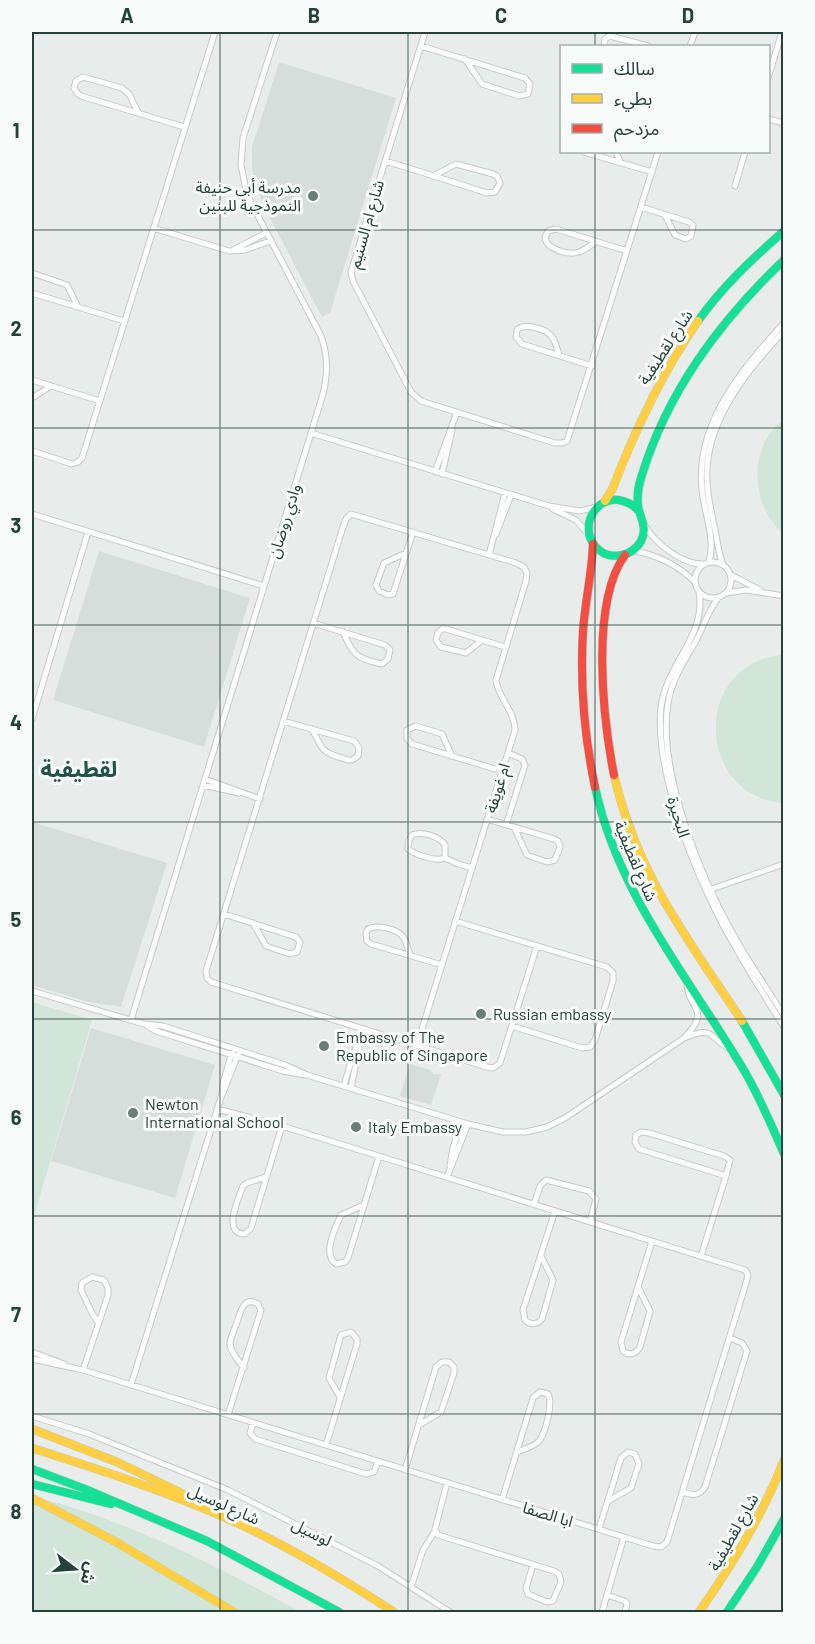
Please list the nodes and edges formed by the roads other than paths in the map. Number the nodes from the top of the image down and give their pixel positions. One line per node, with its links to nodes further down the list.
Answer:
1 (214, 32): 12 (street)
2 (277, 32): 26 (street, وادي روضان)
3 (425, 32): 8 (street, شارع ام السنيم)
4 (782, 32): 5 (street)
5 (782, 40): 10 (street)
6 (604, 45): 7 (street)
7 (644, 45)
8 (421, 46): 9 (street); 17 (street, شارع ام السنيم)
9 (465, 59): 9 (street)
10 (770, 73)
11 (138, 112): 11 (street); 12 (street)
12 (184, 127): 24 (street)
13 (588, 153): 18 (street)
14 (616, 153): 18 (street)
15 (658, 153): 19 (street, شارع ام السنيم)
16 (745, 153): 21 (street)
17 (385, 160): 20 (street); 45 (street, شارع ام السنيم)
18 (620, 162): 19 (street)
19 (652, 172): 22 (street, شارع ام السنيم)
20 (433, 176): 20 (street)
21 (735, 186)
22 (641, 207): 23 (street); 30 (street, شارع ام السنيم)
23 (664, 215): 23 (street)
24 (153, 228): 29 (street); 35 (street)
25 (783, 231): 52 (main road, شارع لقطيفية)
26 (266, 233): 27 (street, وادي روضان); 29 (street)
27 (270, 240): 29 (street); 47 (street, وادي روضان)
28 (596, 242): 28 (street); 30 (street)
29 (231, 250)
30 (627, 251): 40 (street, شارع ام السنيم)
31 (783, 260): 56 (main road, شارع لقطيفية)
32 (32, 273): 34 (street)
33 (32, 293): 34 (street)
34 (78, 307): 35 (street)
35 (124, 321): 44 (street)
36 (783, 323): 38 (street)
37 (783, 331): 38 (street)
38 (770, 342): 53 (street)
39 (559, 355): 39 (street); 40 (street)
40 (592, 366): 45 (street, شارع ام السنيم)
41 (32, 380): 42 (street)
42 (51, 386): 43 (street); 44 (street)
43 (32, 398)
44 (100, 401): 48 (street)
45 (457, 412): 46 (street)
46 (452, 428): 49 (street); 50 (street)
47 (311, 433): 49 (street); 75 (street, وادي روضان)
48 (32, 451)
49 (435, 472): 50 (street)
50 (442, 474): 51 (street)
51 (508, 494): 54 (street); 66 (street)
52 (604, 501): 55 (main road); 56 (main road)
53 (707, 505): 70 (street); 71 (street)
54 (549, 507): 55 (street); 61 (street)
55 (597, 507): 61 (main road)
56 (639, 510): 58 (main road)
57 (32, 514): 59 (street)
58 (645, 526): 63 (street); 64 (main road)
59 (88, 532): 75 (street); 85 (street)
60 (413, 532): 65 (street); 66 (street, ام غويفة); 80 (street, ام غويفة)
61 (588, 534): 62 (main road)
62 (592, 544): 67 (main road); 109 (main road, شارع لقطيفية)
63 (668, 549): 68 (street); 69 (street)
64 (634, 550): 67 (main road); 68 (street)
65 (406, 553): 65 (street)
66 (489, 555): 83 (street, ام غويفة)
67 (625, 555): 124 (main road, شارع لقطيفية)
68 (662, 560): 72 (street)
69 (688, 561): 70 (street); 72 (street)
70 (706, 563): 71 (street); 74 (street)
71 (723, 565): 73 (street)
72 (682, 571): 74 (street)
73 (730, 574): 77 (street); 78 (street)
74 (695, 582): 76 (street)
75 (264, 586): 92 (street, وادي روضان)
76 (699, 592): 78 (street); 84 (street, البحيرة)
77 (764, 592): 78 (street); 79 (street)
78 (722, 595): 84 (street, البحيرة)
79 (783, 596)
80 (314, 623): 81 (street); 87 (street, ام غويفة)
81 (344, 632): 81 (street)
82 (482, 640): 82 (street); 83 (street)
83 (505, 647): 89 (street, ام غويفة)
84 (677, 668): 102 (street, البحيرة)
85 (34, 704): 86 (street)
86 (32, 719)
87 (283, 721): 88 (street); 95 (street, ام غويفة)
88 (312, 729): 88 (street)
89 (508, 753): 91 (street, ام غويفة); 97 (street)
90 (452, 756): 90 (street); 91 (street)
91 (502, 771): 96 (street, ام غويفة)
92 (205, 779): 93 (street, وادي روضان); 94 (street)
93 (203, 785): 94 (street); 113 (street, وادي روضان)
94 (241, 794): 95 (street)
95 (260, 800): 103 (street, ام غويفة)
96 (487, 819): 97 (street); 101 (street, ام غويفة)
97 (506, 825): 98 (street)
98 (514, 827): 98 (street)
99 (445, 858): 99 (street); 101 (street)
100 (783, 864): 102 (street)
101 (472, 868): 104 (street, ام غويفة)
102 (708, 890): 111 (street, البحيرة)
103 (224, 914): 105 (street); 116 (street, ام غويفة)
104 (455, 921): 106 (street); 108 (street, ام غويفة)
105 (253, 923): 105 (street)
106 (537, 946): 114 (street, ام غويفة); 114 (street)
107 (410, 955): 107 (street); 108 (street)
108 (442, 965): 118 (street, ام غويفة)
109 (687, 981): 117 (street); 120 (main road, شارع لقطيفية)
110 (32, 991): 113 (street)
111 (767, 995): 112 (street, البحيرة); 115 (street, البحيرة)
112 (783, 1016)
113 (131, 1020): 121 (street)
114 (512, 1026): 118 (street, ام غويفة)
115 (783, 1027)
116 (364, 1029): 118 (street, ام غويفة); 119 (street)
117 (684, 1038): 120 (street); 127 (street)
118 (417, 1045)
119 (358, 1046): 122 (street); 123 (street)
120 (734, 1051): 129 (main road, شارع لقطيفية)
121 (235, 1053): 122 (street); 125 (street)
122 (344, 1086): 123 (street)
123 (351, 1088): 126 (street)
124 (783, 1095)
125 (217, 1109): 128 (street, ابا الصفا); 150 (street)
126 (461, 1122): 127 (street); 131 (street)
127 (468, 1124): 131 (street)
128 (282, 1126): 130 (street, ابا الصفا); 133 (street)
129 (783, 1154)
130 (379, 1156): 134 (street, ابا الصفا); 135 (street)
131 (450, 1168): 134 (street)
132 (726, 1176): 132 (street); 141 (street)
133 (266, 1177): 133 (street)
134 (447, 1177): 136 (street, ابا الصفا)
135 (364, 1204): 135 (street)
136 (534, 1204): 137 (street, ابا الصفا); 138 (street)
137 (555, 1210): 138 (street, ابا الصفا); 140 (street)
138 (590, 1221): 139 (street, ابا الصفا)
139 (652, 1240): 141 (street, ابا الصفا); 142 (street)
140 (541, 1256): 140 (street)
141 (701, 1256): 144 (street, ابا الصفا)
142 (638, 1287): 142 (street)
143 (98, 1322): 143 (street); 149 (street)
144 (730, 1338): 166 (street, ابا الصفا); 166 (street)
145 (32, 1352): 147 (street, ابا الصفا)
146 (32, 1359): 147 (street, ابا الصفا)
147 (68, 1366): 149 (street, ابا الصفا)
148 (244, 1368): 148 (street); 152 (street)
149 (83, 1370): 150 (street, ابا الصفا)
150 (131, 1385): 152 (street, ابا الصفا)
151 (340, 1397): 151 (street); 157 (street)
152 (228, 1415): 154 (street, ابا الصفا)
153 (32, 1416): 177 (street, لوسيل)
154 (253, 1423): 157 (street, ابا الصفا); 161 (street)
155 (419, 1425): 155 (street); 163 (street)
156 (32, 1429): 171 (main road)
157 (326, 1445): 161 (street, ابا الصفا)
158 (32, 1448): 171 (main road, شارع لوسيل)
159 (517, 1452): 159 (street); 168 (street)
160 (783, 1460): 185 (main road, شارع لقطيفية)
161 (378, 1461): 163 (street, ابا الصفا)
162 (32, 1469): 170 (main road)
163 (405, 1470): 164 (street, ابا الصفا)
164 (447, 1483): 168 (street, ابا الصفا); 174 (street)
165 (32, 1484): 170 (main road)
166 (682, 1492): 175 (street, ابا الصفا)
167 (32, 1498): 179 (main road)
168 (502, 1500): 173 (street, ابا الصفا)
169 (608, 1501): 169 (street); 173 (street)
170 (128, 1507): 180 (main road)
171 (212, 1512): 181 (main road, شارع لوسيل)
172 (783, 1519): 186 (main road)
173 (599, 1529): 175 (street, ابا الصفا)
174 (435, 1531): 176 (street); 177 (street)
175 (624, 1537): 178 (street)
176 (533, 1565): 176 (street)
177 (411, 1587): 182 (street, لوسيل)
178 (607, 1595): 183 (street); 184 (street)
179 (234, 1612)
180 (339, 1612)
181 (394, 1612)
182 (450, 1612)
183 (602, 1612)
184 (625, 1612)
185 (699, 1612)
186 (727, 1612)

